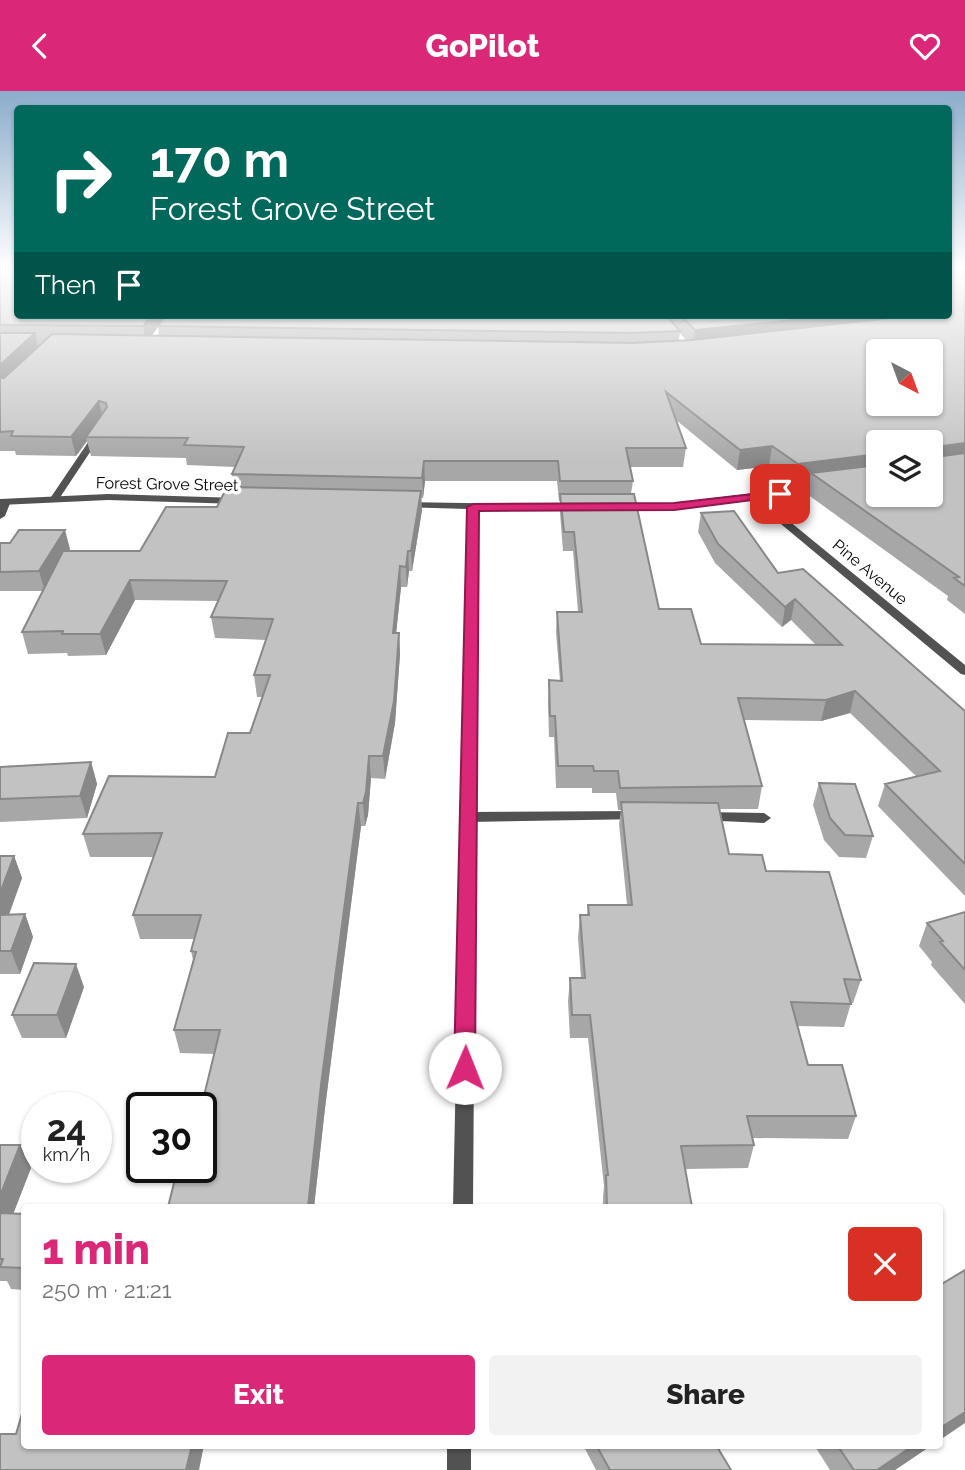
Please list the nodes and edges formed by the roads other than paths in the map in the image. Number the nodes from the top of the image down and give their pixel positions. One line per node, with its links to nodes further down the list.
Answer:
1 (105, 424): 4 (street)
2 (837, 485): 3 (street)
3 (755, 498): 10 (street); 12 (street, Pine Avenue)
4 (54, 500): 5 (street, Forest Grove Street); 6 (street, Forest Grove Street)
5 (252, 501)
6 (3, 502): 11 (street)
7 (390, 505): 8 (street)
8 (473, 507): 9 (street); 14 (street)
9 (594, 508)
10 (608, 508)
11 (0, 516)
12 (965, 671)
13 (658, 816): 14 (street)
14 (469, 817): 17 (street)
15 (685, 817): 16 (street)
16 (764, 818)
17 (463, 1204)
18 (459, 1449): 19 (street)
19 (459, 1470)

